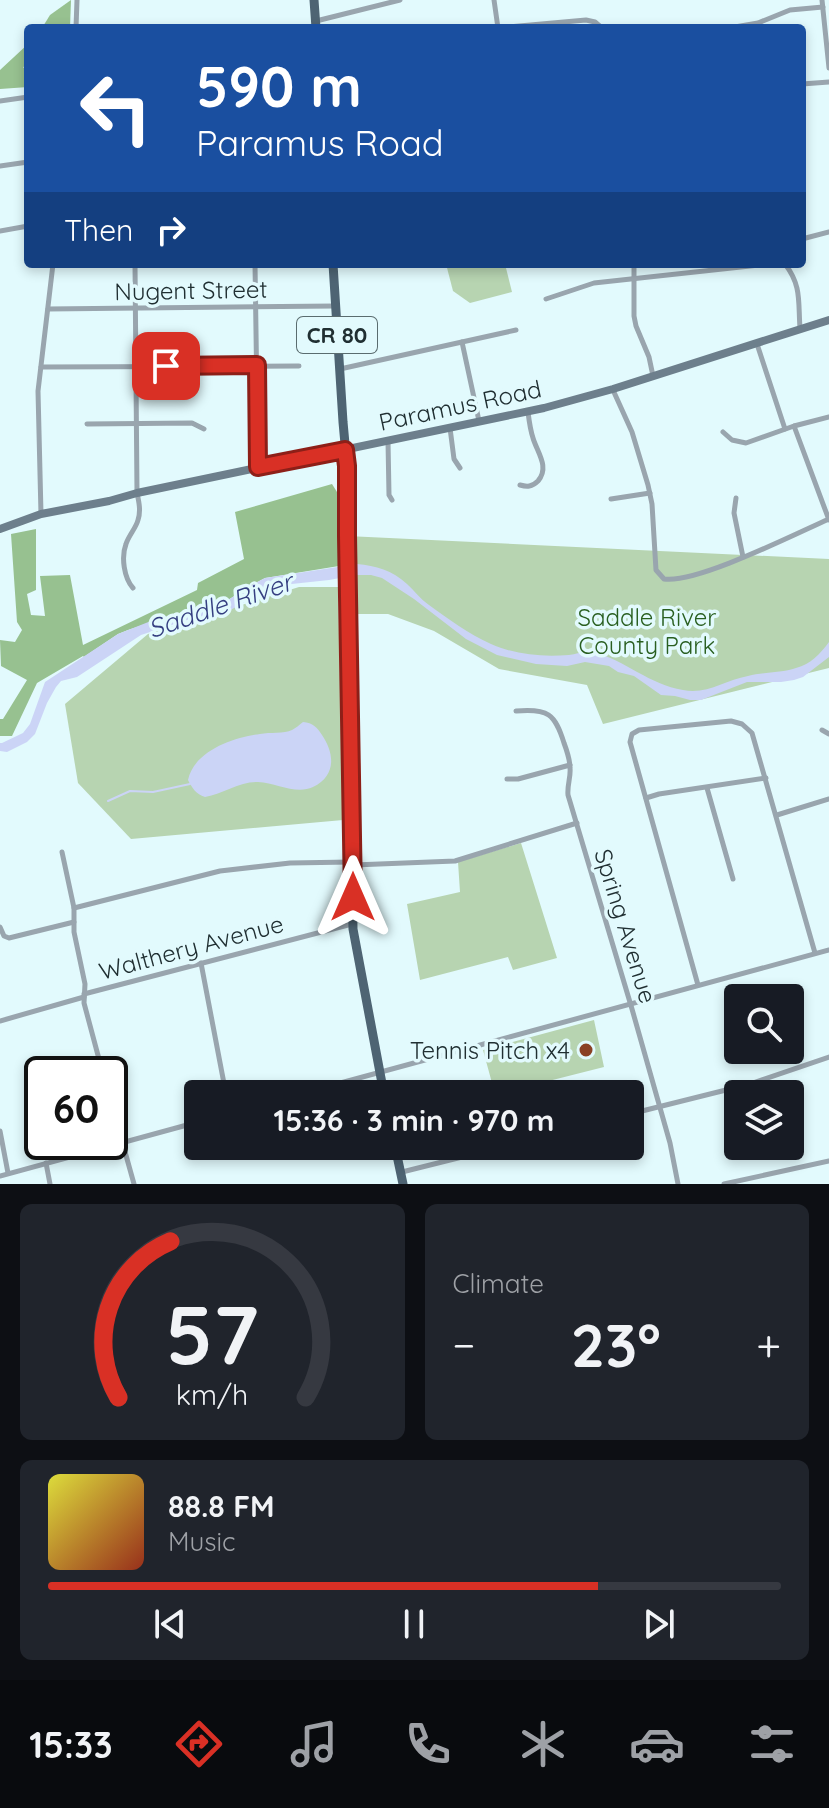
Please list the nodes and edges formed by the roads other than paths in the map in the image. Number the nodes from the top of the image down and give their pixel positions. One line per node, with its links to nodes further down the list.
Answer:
1 (77, 0): 6 (street)
2 (314, 0): 7 (main road)
3 (400, 0): 7 (street)
4 (494, 0): 8 (street)
5 (822, 4): 11 (street); 12 (street)
6 (76, 24)
7 (315, 24)
8 (497, 24)
9 (553, 24): 10 (street)
10 (597, 24)
11 (752, 24)
12 (829, 68)
13 (829, 82): 14 (street)
14 (806, 84)
15 (24, 98): 16 (street)
16 (0, 101)
17 (24, 163): 18 (street)
18 (0, 166)
19 (24, 227): 20 (street)
20 (0, 231)
21 (829, 232): 22 (street)
22 (806, 238)
23 (53, 268): 35 (street)
24 (135, 268): 34 (street)
25 (255, 268): 33 (street)
26 (333, 268): 32 (main road, CR 80)
27 (634, 268): 30 (street)
28 (698, 268): 30 (street)
29 (788, 268): 37 (street)
30 (634, 278): 31 (street); 46 (street)
31 (546, 299)
32 (336, 306): 33 (street, Nugent Street); 45 (main road, CR 80)
33 (256, 307): 34 (street, Nugent Street); 41 (street)
34 (136, 308): 35 (street, Nugent Street); 42 (street)
35 (48, 309): 44 (street)
36 (829, 320): 37 (main road, Paramus Road)
37 (800, 328): 40 (main road, Paramus Road)
38 (516, 330): 39 (street)
39 (462, 342): 45 (street); 50 (street)
40 (757, 344): 46 (main road, Paramus Road); 56 (street)
41 (257, 365): 42 (street); 43 (street); 60 (street)
42 (136, 366): 44 (street); 52 (street)
43 (299, 366)
44 (41, 367): 68 (street)
45 (340, 369): 59 (main road, CR 80)
46 (653, 376): 47 (main road, Paramus Road)
47 (613, 389): 48 (main road, Paramus Road); 64 (street)
48 (528, 412): 50 (main road, Paramus Road); 62 (street)
49 (829, 417): 53 (street)
50 (479, 421): 54 (main road, Paramus Road)
51 (87, 424): 52 (street)
52 (137, 424): 55 (street); 63 (street)
53 (794, 426): 56 (street); 69 (street)
54 (450, 427): 58 (main road, Paramus Road); 61 (street)
55 (204, 429)
56 (785, 429): 57 (street)
57 (723, 432)
58 (388, 441): 59 (main road, Paramus Road); 67 (street)
59 (345, 450): 60 (main road, Paramus Road); 85 (main road, CR 80)
60 (258, 467): 63 (main road, Paramus Road)
61 (460, 468)
62 (520, 485)
63 (137, 493): 68 (main road, Paramus Road); 72 (street)
64 (650, 493): 66 (street); 71 (street)
65 (736, 498): 71 (street)
66 (611, 499)
67 (392, 500)
68 (41, 514): 70 (main road, Paramus Road)
69 (829, 520): 71 (street)
70 (0, 529)
71 (743, 557)
72 (133, 588)
73 (516, 711): 76 (street, Spring Avenue)
74 (822, 730): 75 (street)
75 (829, 734)
76 (570, 765): 78 (street); 83 (street, Spring Avenue)
77 (766, 778): 79 (street); 80 (street); 82 (street)
78 (507, 779)
79 (707, 788): 80 (street); 86 (street)
80 (646, 798): 94 (street)
81 (829, 799): 82 (street)
82 (777, 815): 92 (street)
83 (577, 823): 85 (street); 96 (street, Spring Avenue)
84 (62, 852): 87 (street)
85 (352, 864): 87 (street); 89 (main road, CR 80)
86 (733, 879)
87 (74, 908): 88 (street)
88 (74, 922): 90 (street); 95 (street)
89 (353, 924): 93 (street, Walthery Avenue); 100 (main road, CR 80)
90 (0, 928)
91 (829, 950): 92 (street)
92 (815, 953): 94 (street)
93 (201, 963): 95 (street, Walthery Avenue); 101 (street)
94 (698, 985): 96 (street)
95 (84, 995): 97 (street, Walthery Avenue); 98 (street)
96 (631, 1004): 100 (street); 104 (street, Spring Avenue)
97 (0, 1021)
98 (98, 1056)
99 (829, 1057): 104 (street)
100 (380, 1072): 102 (street); 103 (main road, CR 80)
101 (223, 1080)
102 (351, 1080)
103 (381, 1080)
104 (659, 1107): 105 (street); 121 (street, Spring Avenue)
105 (644, 1111)
106 (184, 1126): 108 (street)
107 (0, 1131): 115 (street)
108 (128, 1141)
109 (57, 1160): 114 (street)
110 (127, 1160): 119 (street)
111 (398, 1160): 116 (main road)
112 (452, 1160): 116 (street)
113 (829, 1161): 122 (street)
114 (46, 1163): 115 (street); 118 (street)
115 (8, 1173): 117 (street)
116 (401, 1173): 120 (main road)
117 (0, 1176)
118 (50, 1184)
119 (134, 1184)
120 (403, 1184)
121 (678, 1184)
122 (724, 1184)

